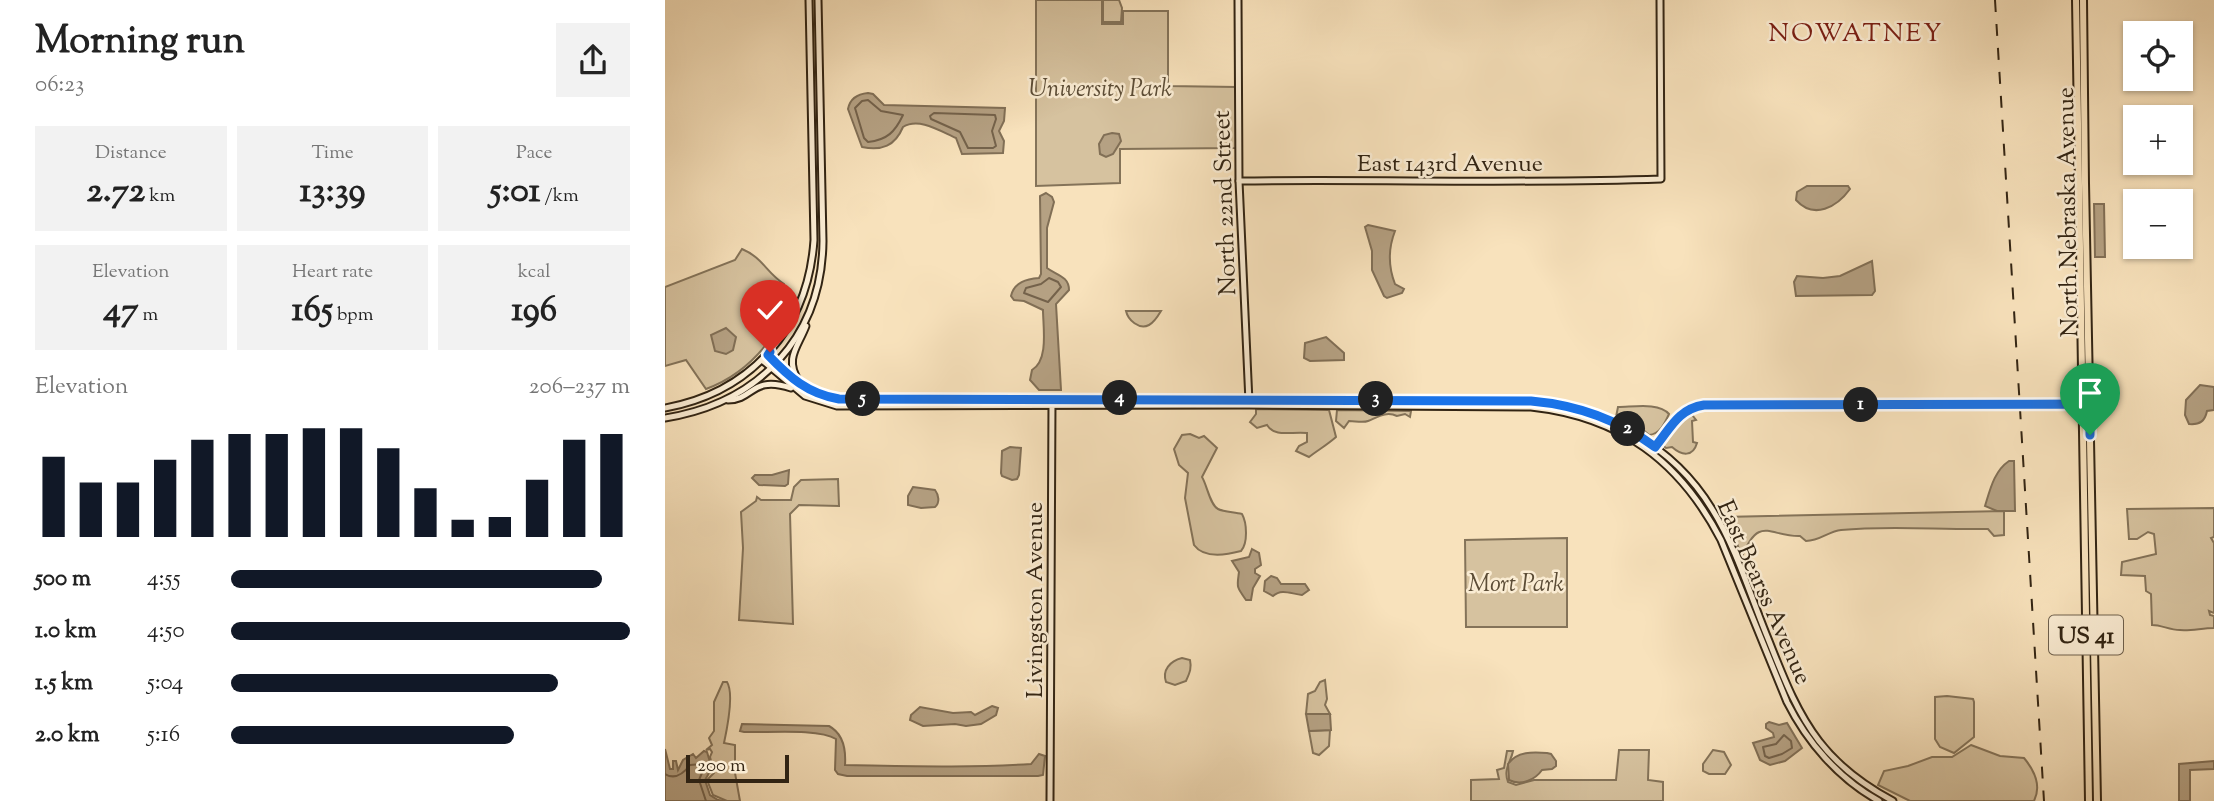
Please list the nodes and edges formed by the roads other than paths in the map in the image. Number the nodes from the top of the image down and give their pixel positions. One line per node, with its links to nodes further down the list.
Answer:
1 (809, 0): 12 (main road)
2 (818, 0): 11 (main road)
3 (1238, 0): 10 (main road, North 22nd Street)
4 (1660, 0): 10 (main road, East 143rd Avenue)
5 (2076, 0): 7 (main road, North Nebraska Avenue / US 41)
6 (2083, 0): 7 (main road, North Nebraska Avenue / US 41)
7 (2080, 69): 8 (main road, North Nebraska Avenue / US 41); 9 (main road, North Nebraska Avenue / US 41)
8 (2084, 122): 9 (main road); 16 (main road, North Nebraska Avenue / US 41)
9 (2077, 128): 20 (main road, North Nebraska Avenue / US 41)
10 (1239, 181): 19 (main road, North 22nd Street)
11 (810, 313): 13 (main road); 14 (main road)
12 (765, 358): 13 (main road, East Bearss Avenue); 21 (main road)
13 (773, 366): 14 (main road, East Bearss Avenue); 15 (main road, East Bearss Avenue); 17 (main road)
14 (803, 387): 18 (main road, East Bearss Avenue)
15 (795, 389): 17 (main road); 18 (main road, East Bearss Avenue)
16 (2090, 399): 20 (main road); 22 (main road, North Nebraska Avenue / US 41)
17 (725, 400): 23 (main road)
18 (1052, 402): 19 (main road, East Bearss Avenue); 26 (main road, Livingston Avenue)
19 (1249, 402): 24 (main road, East Bearss Avenue)
20 (2083, 404): 22 (main road); 24 (main road); 25 (main road, North Nebraska Avenue / US 41)
21 (665, 408)
22 (2090, 408): 25 (main road, North Nebraska Avenue / US 41)
23 (665, 418)
24 (1653, 450): 27 (main road, East Bearss Avenue); 28 (main road, East Bearss Avenue)
25 (2091, 714): 29 (main road, North Nebraska Avenue / US 41); 30 (main road, North Nebraska Avenue / US 41)
26 (1050, 801)
27 (1879, 801)
28 (1893, 801)
29 (2089, 801)
30 (2097, 801)

